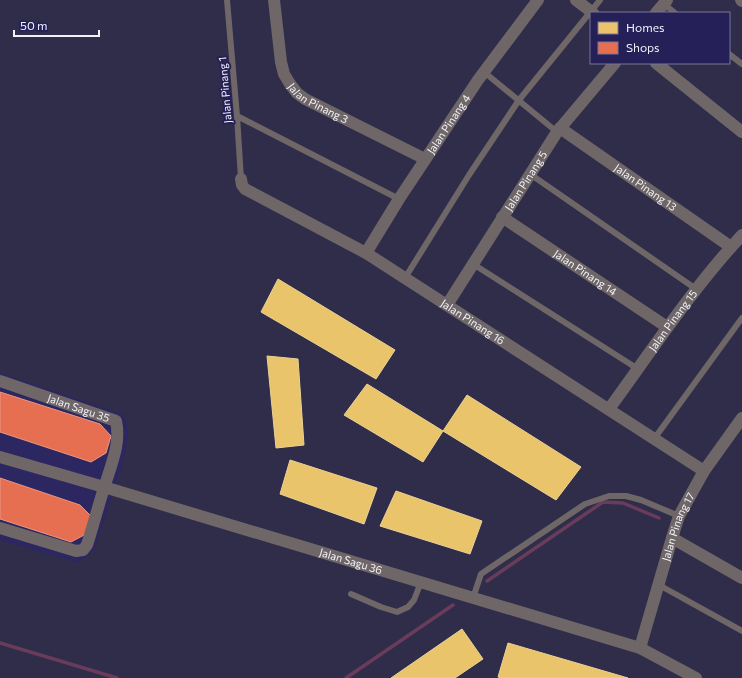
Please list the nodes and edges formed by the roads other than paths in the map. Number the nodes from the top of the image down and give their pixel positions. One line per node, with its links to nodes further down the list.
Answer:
1 (227, 0): 16 (lane, Jalan Pinang 1)
2 (274, 0): 19 (street, Jalan Pinang 3)
3 (538, 0): 14 (street, Jalan Pinang 4)
4 (576, 0): 7 (street)
5 (600, 0): 7 (lane)
6 (662, 6): 8 (lane)
7 (592, 12)
8 (673, 12)
9 (590, 14): 15 (lane)
10 (730, 55): 13 (lane)
11 (614, 64): 17 (street, Jalan Pinang 5)
12 (657, 64): 18 (street)
13 (742, 64)
14 (484, 72): 15 (lane); 19 (street, Jalan Pinang 4)
15 (519, 100): 17 (lane); 28 (lane)
16 (237, 116): 21 (lane, Jalan Pinang 1); 22 (lane)
17 (559, 130): 20 (street, Jalan Pinang 5); 25 (street, Jalan Pinang 13)
18 (742, 132)
19 (425, 159): 22 (street, Jalan Pinang 4)
20 (530, 174): 23 (street, Jalan Pinang 5); 29 (lane)
21 (242, 179): 26 (street, Jalan Pinang 16)
22 (399, 199): 26 (street, Jalan Pinang 4)
23 (502, 217): 27 (street, Jalan Pinang 5); 32 (street, Jalan Pinang 14)
24 (742, 235): 25 (street, Jalan Pinang 15)
25 (731, 247): 29 (street, Jalan Pinang 15)
26 (366, 253): 28 (street, Jalan Pinang 16)
27 (473, 264): 30 (street, Jalan Pinang 5); 33 (lane)
28 (405, 278): 30 (street, Jalan Pinang 16)
29 (696, 289): 32 (street, Jalan Pinang 15)
30 (447, 305): 35 (street, Jalan Pinang 16)
31 (742, 318): 37 (lane)
32 (667, 327): 33 (street, Jalan Pinang 15)
33 (638, 369): 35 (street, Jalan Pinang 15)
34 (0, 381): 40 (street, Jalan Sagu 35)
35 (609, 409): 37 (street, Jalan Pinang 16)
36 (742, 418): 39 (street, Jalan Pinang 17)
37 (654, 438): 39 (street, Jalan Pinang 16)
38 (0, 457): 40 (street, Jalan Sagu 36)
39 (704, 471): 41 (street, Jalan Pinang 17)
40 (104, 487): 42 (street); 45 (street, Jalan Sagu 36)
41 (679, 516): 43 (street, Jalan Pinang 17); 48 (lane)
42 (0, 528)
43 (672, 538): 44 (street); 46 (street, Jalan Pinang 17)
44 (742, 578)
45 (421, 582): 47 (lane); 48 (street, Jalan Sagu 36)
46 (659, 585): 49 (lane); 50 (street, Jalan Pinang 17)
47 (351, 594)
48 (473, 598): 50 (street, Jalan Sagu 36)
49 (742, 631)
50 (640, 648): 51 (street, Jalan Sagu 36)
51 (696, 678)

